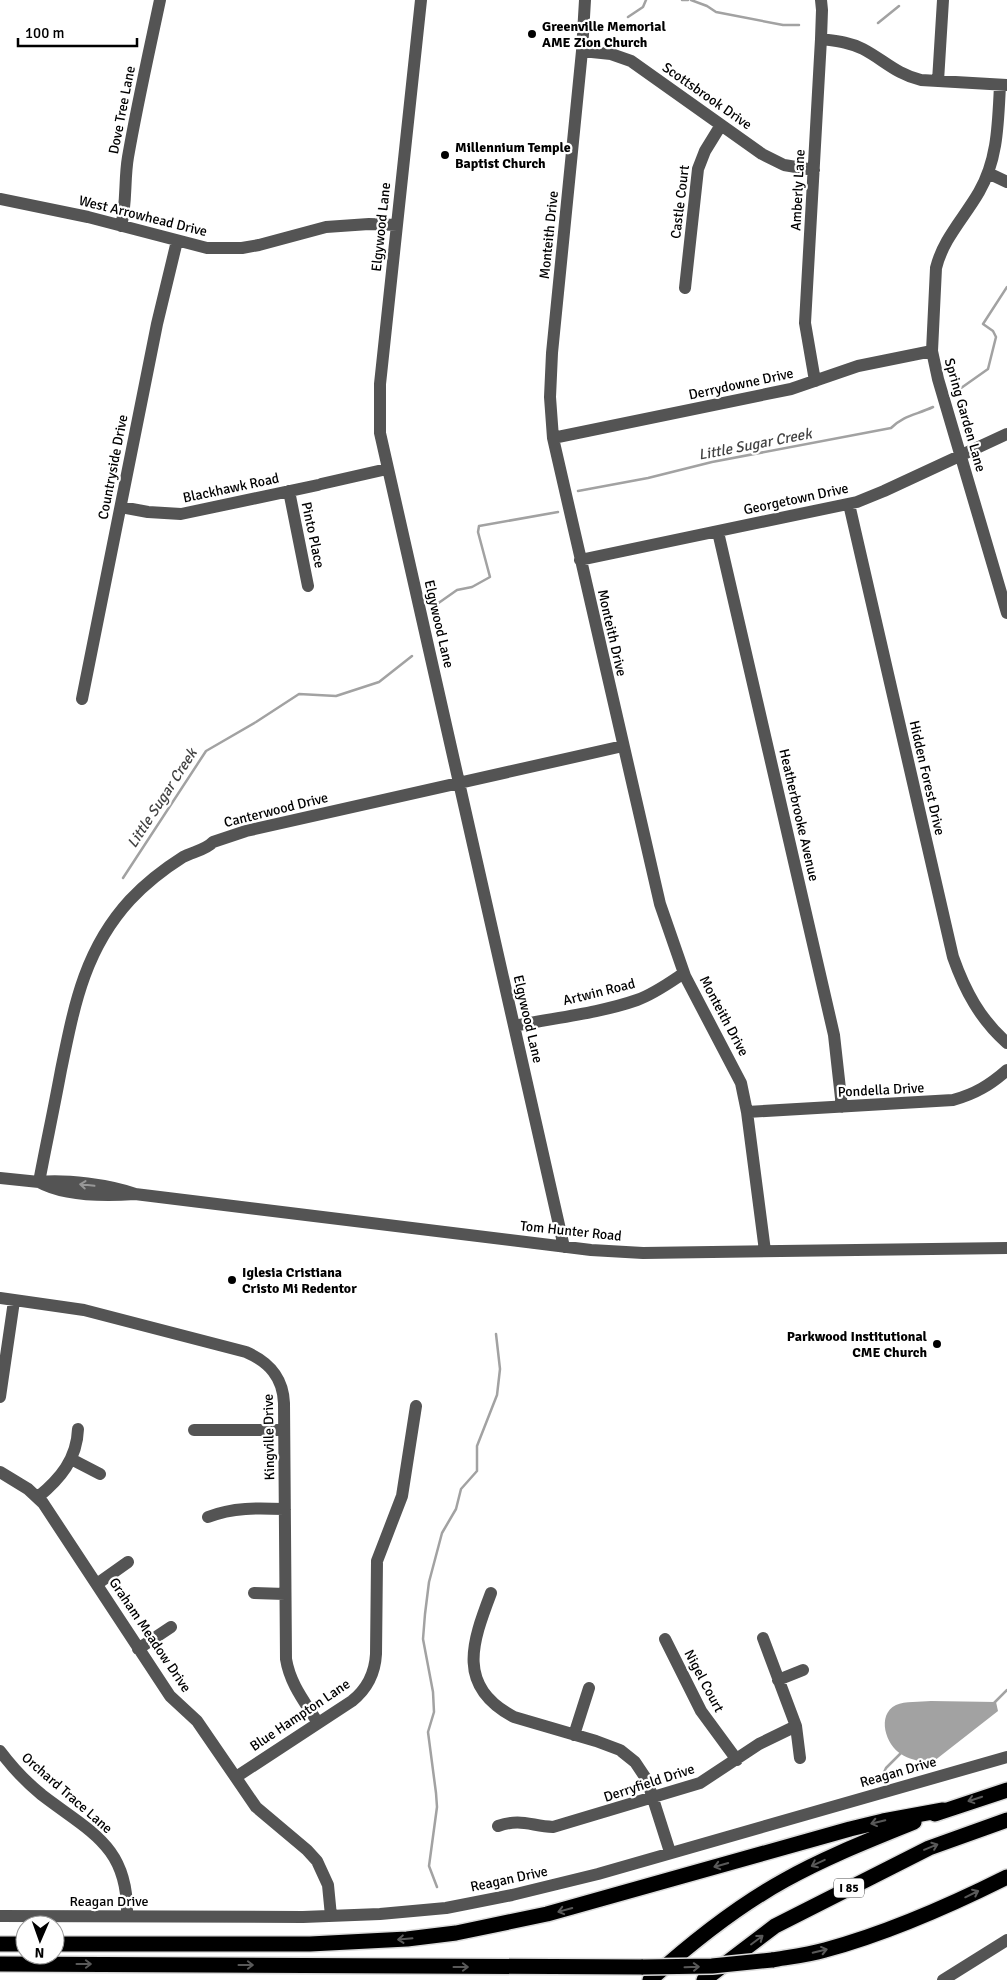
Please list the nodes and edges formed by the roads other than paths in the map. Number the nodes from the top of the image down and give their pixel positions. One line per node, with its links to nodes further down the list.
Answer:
1 (160, 0): 16 (street, Dove Tree Lane)
2 (421, 0): 15 (street, Elgywood Lane)
3 (585, 0): 7 (street, Monteith Drive)
4 (820, 0): 6 (street, Amberly Lane)
5 (942, 0): 8 (street)
6 (821, 39): 8 (street); 11 (street, Amberly Lane)
7 (582, 51): 10 (street, Scottsbrook Drive); 22 (street, Monteith Drive)
8 (938, 82): 9 (street)
9 (1004, 85): 12 (street, Spring Garden Lane)
10 (722, 125): 11 (street, Scottsbrook Drive); 18 (street, Castle Court)
11 (814, 170): 20 (street, Amberly Lane)
12 (988, 173): 13 (street); 19 (street, Spring Garden Lane)
13 (1007, 182)
14 (0, 199): 16 (street, West Arrowhead Drive)
15 (396, 225): 17 (street, West Arrowhead Drive); 24 (street, Elgywood Lane)
16 (121, 226): 17 (street, West Arrowhead Drive)
17 (177, 241): 27 (street, Countryside Drive)
18 (686, 288)
19 (932, 351): 20 (street, Derrydowne Drive); 23 (street, Spring Garden Lane)
20 (816, 381): 22 (street, Derrydowne Drive)
21 (1007, 434): 23 (street, Georgetown Drive)
22 (553, 438): 29 (street, Monteith Drive)
23 (961, 456): 26 (street, Georgetown Drive); 31 (street, Spring Garden Lane)
24 (388, 469): 25 (street, Blackhawk Road); 34 (street, Elgywood Lane)
25 (288, 491): 27 (street, Blackhawk Road); 30 (street, Pinto Place)
26 (849, 504): 28 (street, Georgetown Drive); 37 (street, Hidden Forest Drive)
27 (121, 507): 32 (street, Countryside Drive)
28 (718, 532): 29 (street, Georgetown Drive); 39 (street, Heatherbrooke Avenue)
29 (580, 560): 33 (street, Monteith Drive)
30 (308, 586)
31 (1007, 613)
32 (82, 699)
33 (623, 746): 34 (street, Canterwood Drive); 35 (street, Monteith Drive)
34 (459, 783): 36 (street, Elgywood Lane); 42 (street, Canterwood Drive)
35 (684, 973): 36 (street, Artwin Road); 40 (street, Monteith Drive)
36 (514, 1026): 43 (street, Elgywood Lane)
37 (1007, 1044)
38 (1007, 1070): 39 (street, Pondella Drive)
39 (842, 1107): 40 (street, Pondella Drive)
40 (747, 1112): 45 (street, Monteith Drive)
41 (0, 1178): 42 (street, Tom Hunter Road)
42 (39, 1182): 43 (street, Tom Hunter Road)
43 (564, 1247): 45 (street, Tom Hunter Road)
44 (1007, 1248): 45 (street, Tom Hunter Road)
45 (765, 1251)
46 (0, 1298): 47 (street, Kingville Drive)
47 (14, 1300): 48 (street); 52 (street, Kingville Drive)
48 (0, 1397)
49 (416, 1406): 71 (street, Blue Hampton Lane)
50 (78, 1429): 53 (street)
51 (194, 1430): 52 (street)
52 (284, 1430): 57 (street, Kingville Drive)
53 (71, 1459): 55 (street); 56 (street)
54 (0, 1472): 56 (street, Graham Meadow Drive)
55 (100, 1474)
56 (38, 1497): 60 (street, Graham Meadow Drive)
57 (285, 1509): 58 (street); 63 (street, Kingville Drive)
58 (208, 1517)
59 (128, 1562): 60 (street)
60 (97, 1584): 67 (street, Graham Meadow Drive)
61 (254, 1593): 63 (street)
62 (491, 1593): 73 (street)
63 (285, 1594): 71 (street, Kingville Drive)
64 (171, 1627): 67 (street)
65 (763, 1638): 69 (street)
66 (665, 1639): 77 (street, Nigel Court)
67 (138, 1649): 78 (street, Graham Meadow Drive)
68 (803, 1670): 69 (street)
69 (778, 1680): 72 (street)
70 (588, 1688): 73 (street)
71 (318, 1723): 78 (street, Blue Hampton Lane)
72 (796, 1726): 76 (street); 77 (street, Derryfield Drive)
73 (574, 1735): 80 (street)
74 (0, 1751): 87 (street, Orchard Trace Lane)
75 (1007, 1757): 84 (street, Reagan Drive)
76 (800, 1758)
77 (736, 1760): 80 (street, Derryfield Drive)
78 (236, 1777): 88 (street, Graham Meadow Drive)
79 (1007, 1790): 81 (highway, one-way to 81)
80 (653, 1797): 83 (street, Derryfield Drive); 84 (street)
81 (943, 1810): 92 (highway, one-way to 92); 94 (highway, one-way to 94)
82 (1007, 1820): 95 (highway, I 85, one-way to 82)
83 (498, 1826)
84 (670, 1852): 88 (street, Reagan Drive)
85 (1007, 1877): 94 (highway, one-way to 85, bridge)
86 (0, 1916): 87 (street, Reagan Drive)
87 (127, 1916): 88 (street, Reagan Drive)
88 (330, 1916)
89 (1007, 1940): 96 (street)
90 (0, 1944): 91 (highway)
91 (15, 1944)
92 (65, 1944)
93 (0, 1964): 94 (highway, one-way to 94)
94 (646, 1974)
95 (704, 1980)
96 (943, 1980)

